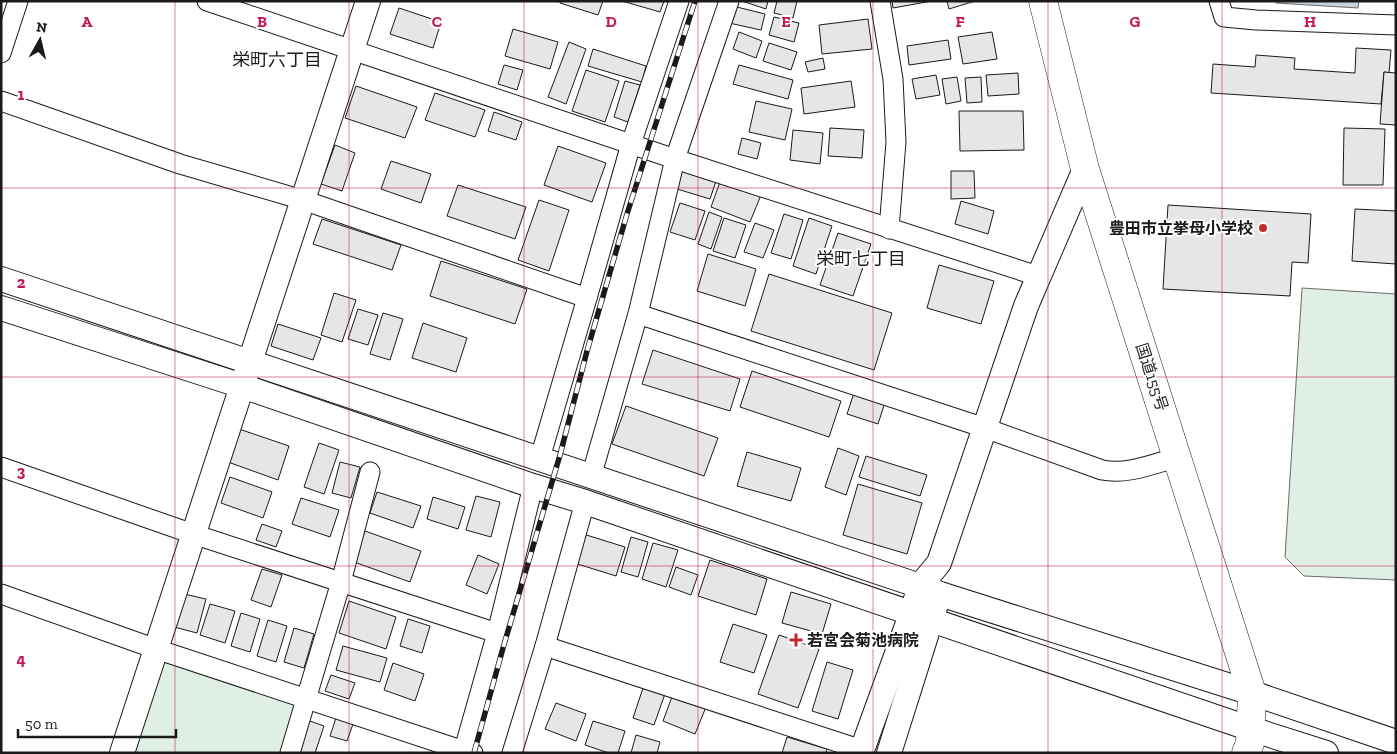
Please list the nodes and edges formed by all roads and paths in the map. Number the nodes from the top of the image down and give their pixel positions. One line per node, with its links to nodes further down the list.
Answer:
1 (18, 1): 11 (street)
2 (207, 1): 10 (street)
3 (368, 1): 10 (street)
4 (679, 1): 13 (street)
5 (728, 1): 14 (street)
6 (880, 1): 17 (street)
7 (1043, 1): 15 (highway, 国道155号)
8 (1219, 1): 9 (street)
9 (1396, 25)
10 (352, 51): 13 (street); 16 (street)
11 (1, 53)
12 (1, 101): 16 (street)
13 (630, 144): 14 (street); 20 (street)
14 (675, 159): 17 (street); 22 (street)
15 (1085, 169): 18 (street); 26 (highway, 国道155号)
16 (303, 200): 20 (street); 23 (street)
17 (889, 229): 18 (street)
18 (1038, 276): 25 (street)
19 (1, 279): 23 (street)
20 (587, 298): 27 (street)
21 (1, 308): 24 (street)
22 (638, 314): 25 (street); 30 (street)
23 (251, 361): 24 (street); 27 (street)
24 (242, 386): 31 (street); 33 (street)
25 (985, 428): 26 (street); 35 (street)
26 (1178, 457): 41 (highway, 国道155号)
27 (540, 458): 30 (street)
28 (1, 467): 33 (street)
29 (370, 472): 34 (street)
30 (591, 477): 35 (street)
31 (533, 486): 32 (street); 38 (street)
32 (584, 502): 37 (street); 39 (street)
33 (193, 534): 34 (street); 40 (street)
34 (341, 582): 38 (street); 42 (street)
35 (930, 590): 37 (street); 41 (street)
36 (1, 594): 40 (street)
37 (922, 616): 43 (street); 46 (street); 50 (street)
38 (496, 632): 45 (street)
39 (545, 646): 46 (street); 49 (street)
40 (156, 649): 42 (street); 47 (street)
41 (1252, 693): 43 (highway, 国道155号); 44 (street)
42 (306, 699): 45 (street); 48 (street)
43 (1249, 741): 51 (street)
44 (1396, 742)
45 (467, 752)
46 (862, 752)
47 (122, 753)
48 (290, 753)
49 (512, 753)
50 (889, 753)
51 (1326, 753)

